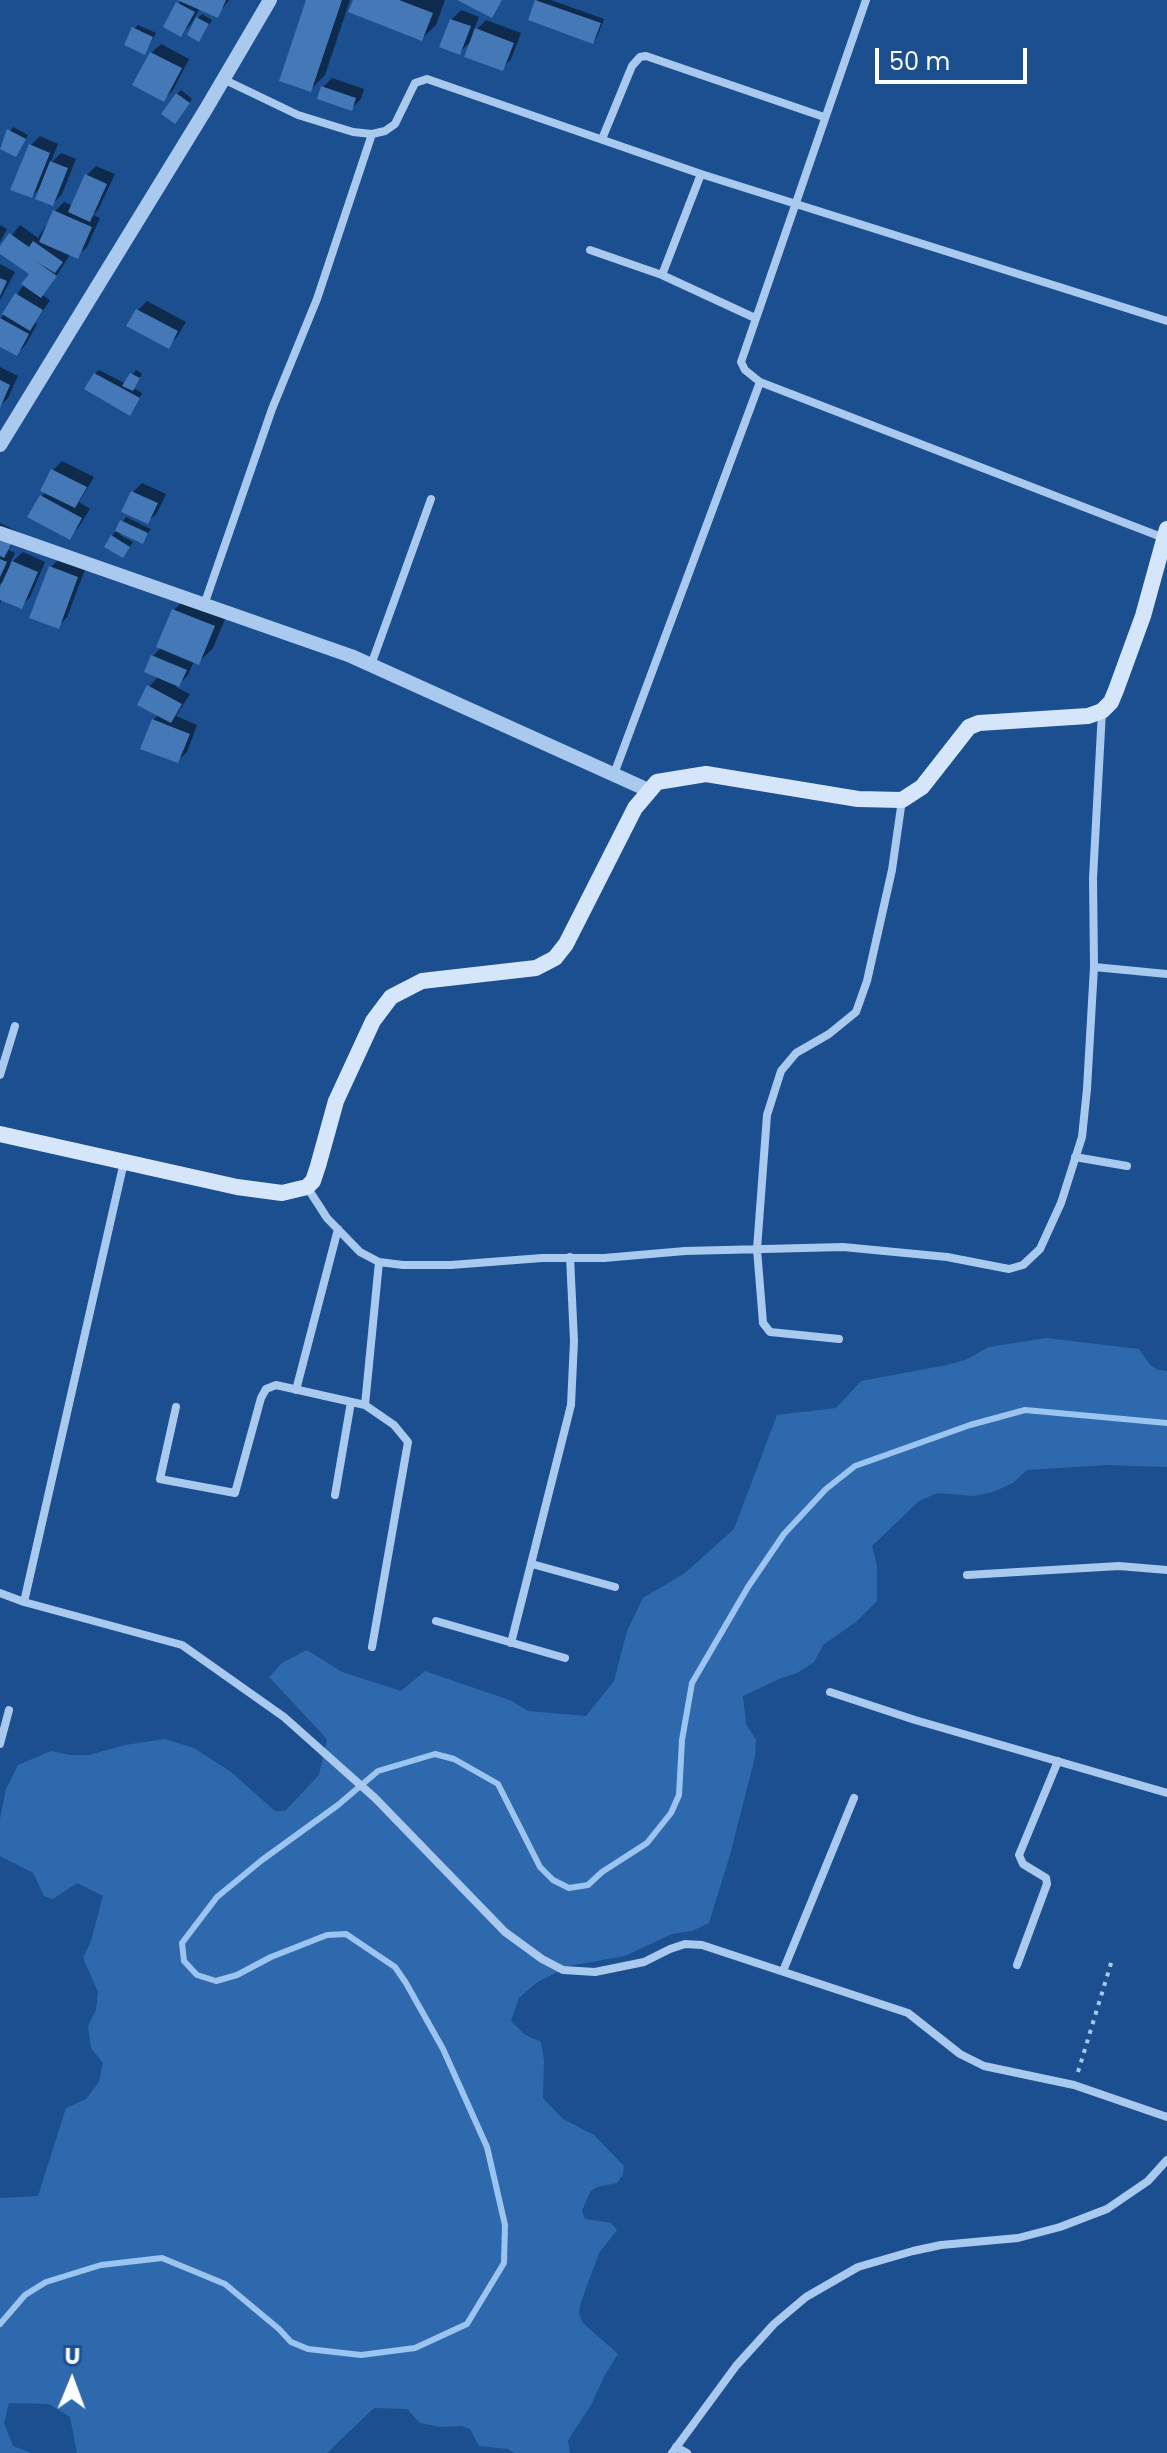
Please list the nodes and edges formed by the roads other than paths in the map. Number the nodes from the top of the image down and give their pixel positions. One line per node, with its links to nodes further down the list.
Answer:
1 (270, 0): 3 (street)
2 (866, 0): 4 (street)
3 (223, 79): 5 (street); 14 (street)
4 (824, 117): 6 (street); 8 (street)
5 (372, 134): 6 (street); 18 (street)
6 (602, 139): 7 (street)
7 (701, 174): 8 (street); 10 (street)
8 (794, 204): 11 (street); 12 (street)
9 (590, 250): 10 (street)
10 (662, 275): 11 (street)
11 (755, 318): 13 (street)
12 (1167, 321)
13 (760, 382): 17 (street); 21 (street)
14 (2, 436)
15 (431, 499): 19 (street)
16 (0, 533): 18 (street)
17 (1165, 533): 20 (main road)
18 (204, 605): 19 (street)
19 (371, 665): 21 (street)
20 (1102, 711): 23 (main road); 24 (street)
21 (614, 774): 22 (street)
22 (648, 790): 23 (main road); 32 (main road)
23 (902, 800): 34 (street)
24 (1094, 967): 25 (street); 29 (street)
25 (1167, 974)
26 (15, 1026): 27 (street)
27 (0, 1075)
28 (0, 1134): 30 (main road)
29 (1075, 1157): 31 (street); 34 (street)
30 (124, 1162): 32 (main road); 48 (street)
31 (1127, 1166)
32 (307, 1187): 33 (street)
33 (338, 1229): 36 (street); 38 (street)
34 (757, 1249): 35 (street); 37 (street)
35 (570, 1257): 36 (street); 43 (street)
36 (379, 1262): 40 (street)
37 (839, 1339)
38 (296, 1390): 39 (street); 41 (street)
39 (351, 1402): 40 (street); 42 (street)
40 (365, 1405): 51 (street)
41 (176, 1407)
42 (335, 1495)
43 (532, 1564): 46 (street); 50 (street)
44 (1167, 1570): 45 (street)
45 (967, 1575)
46 (615, 1587)
47 (0, 1593): 48 (street)
48 (24, 1602): 60 (street)
49 (436, 1621): 50 (street)
50 (511, 1643): 52 (street)
51 (372, 1647)
52 (565, 1658)
53 (830, 1692): 56 (street)
54 (9, 1710): 55 (street)
55 (0, 1744)
56 (1058, 1761): 57 (street); 59 (street)
57 (1167, 1793)
58 (854, 1798): 60 (street)
59 (1017, 1965)
60 (783, 1971): 61 (street)
61 (1167, 2117)
62 (1167, 2160): 63 (street)
63 (674, 2450): 64 (street)
64 (687, 2453)

